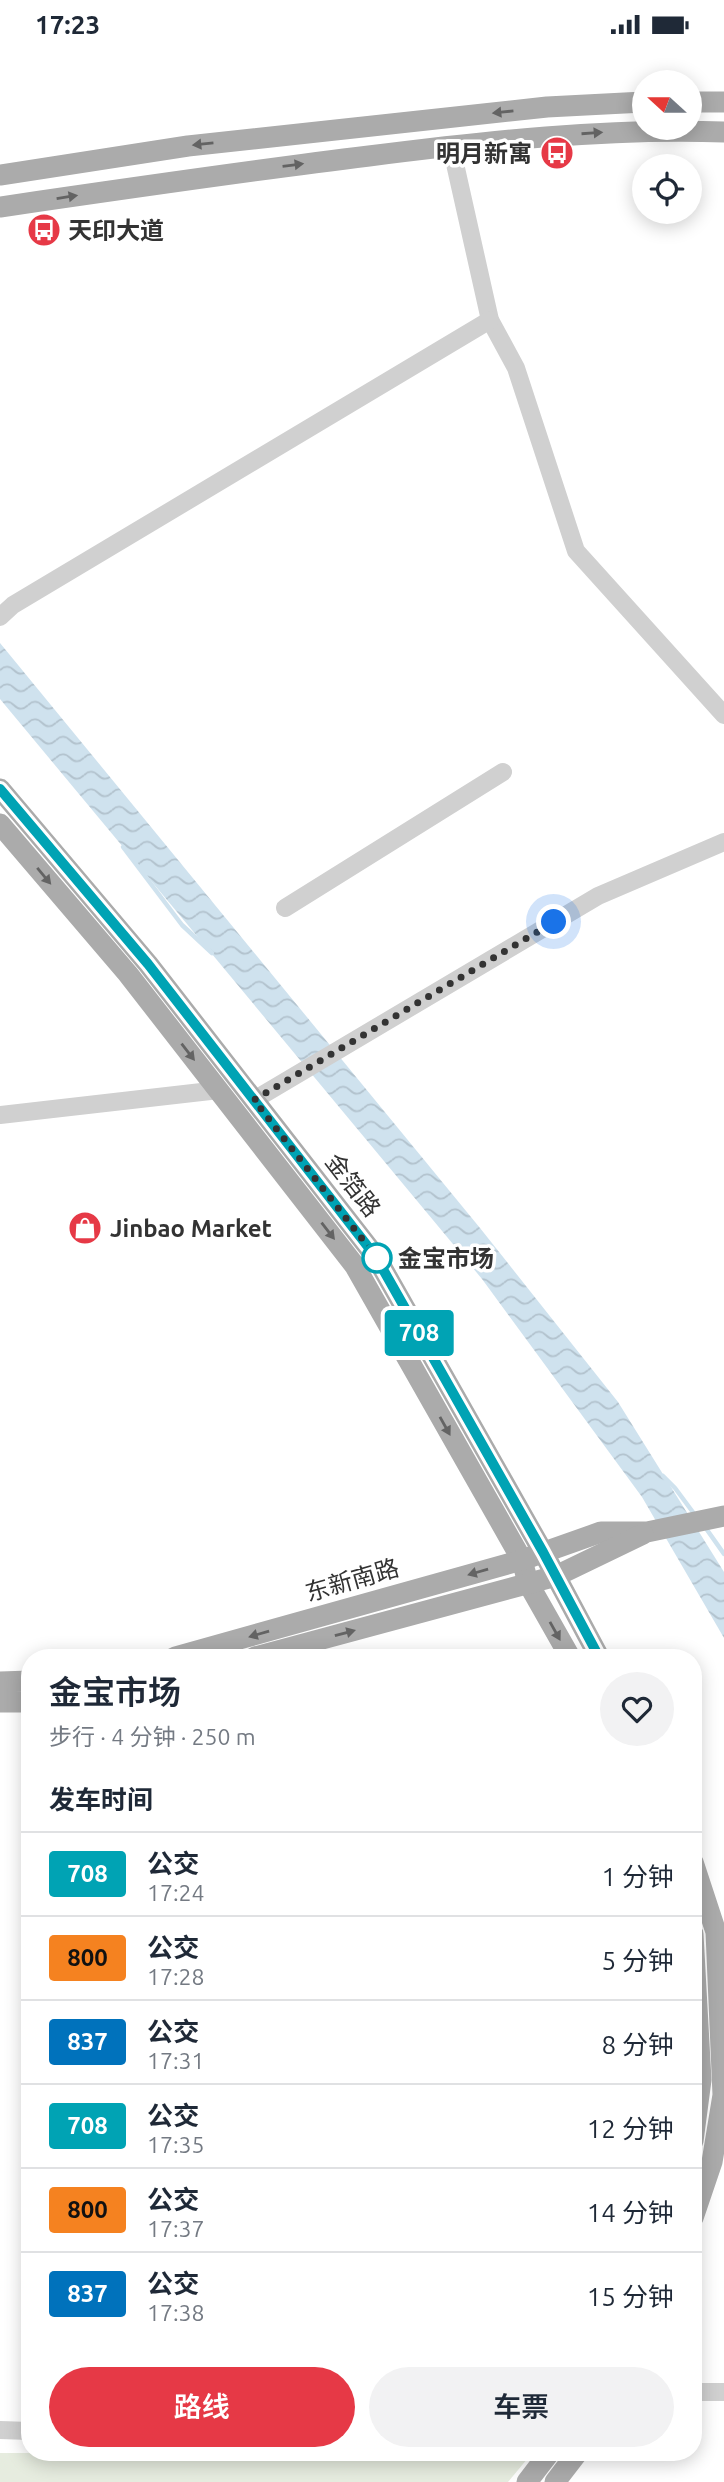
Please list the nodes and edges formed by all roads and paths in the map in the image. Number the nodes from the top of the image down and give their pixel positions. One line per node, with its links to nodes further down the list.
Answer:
1 (702, 102): 2 (main road)
2 (724, 102)
3 (632, 103): 6 (main road, one-way to 6)
4 (724, 132): 5 (main road, one-way to 4)
5 (452, 146): 7 (main road, one-way to 5); 8 (street)
6 (0, 174)
7 (0, 207)
8 (490, 320): 9 (street); 10 (street)
9 (6, 611)
10 (724, 715)
11 (503, 772): 15 (street)
12 (0, 789): 17 (main road, 金箔路)
13 (0, 824): 16 (main road, 金箔路, one-way to 16)
14 (724, 842): 17 (street)
15 (285, 908)
16 (219, 1090): 18 (street); 22 (main road, 金箔路, one-way to 22)
17 (254, 1100): 21 (main road, 金箔路)
18 (0, 1115)
19 (724, 1516): 20 (main road)
20 (647, 1532): 21 (main road, 东新南路); 23 (main road, 东新南路)
21 (543, 1552): 22 (main road, 东新南路); 23 (main road, 金箔路)
22 (522, 1560): 24 (main road, 金箔路); 25 (main road, 东新南路, one-way to 25)
23 (556, 1576): 24 (main road, 东新南路); 28 (main road, 金箔路)
24 (528, 1583): 26 (main road, 东新南路, one-way to 24); 27 (main road, 金箔路, one-way to 27)
25 (204, 1649)
26 (285, 1649)
27 (565, 1649)
28 (595, 1649)
29 (21, 1681): 30 (main road)
30 (0, 1682)
31 (0, 1702): 32 (main road)
32 (21, 1702)
33 (702, 1889): 35 (main road)
34 (702, 2085): 35 (main road)
35 (723, 2089): 36 (main road)
36 (702, 2191)
37 (702, 2392): 38 (street)
38 (724, 2392)
39 (0, 2430): 40 (street)
40 (21, 2431)
41 (543, 2461): 43 (main road)
42 (571, 2461): 44 (main road)
43 (527, 2482)
44 (555, 2482)

